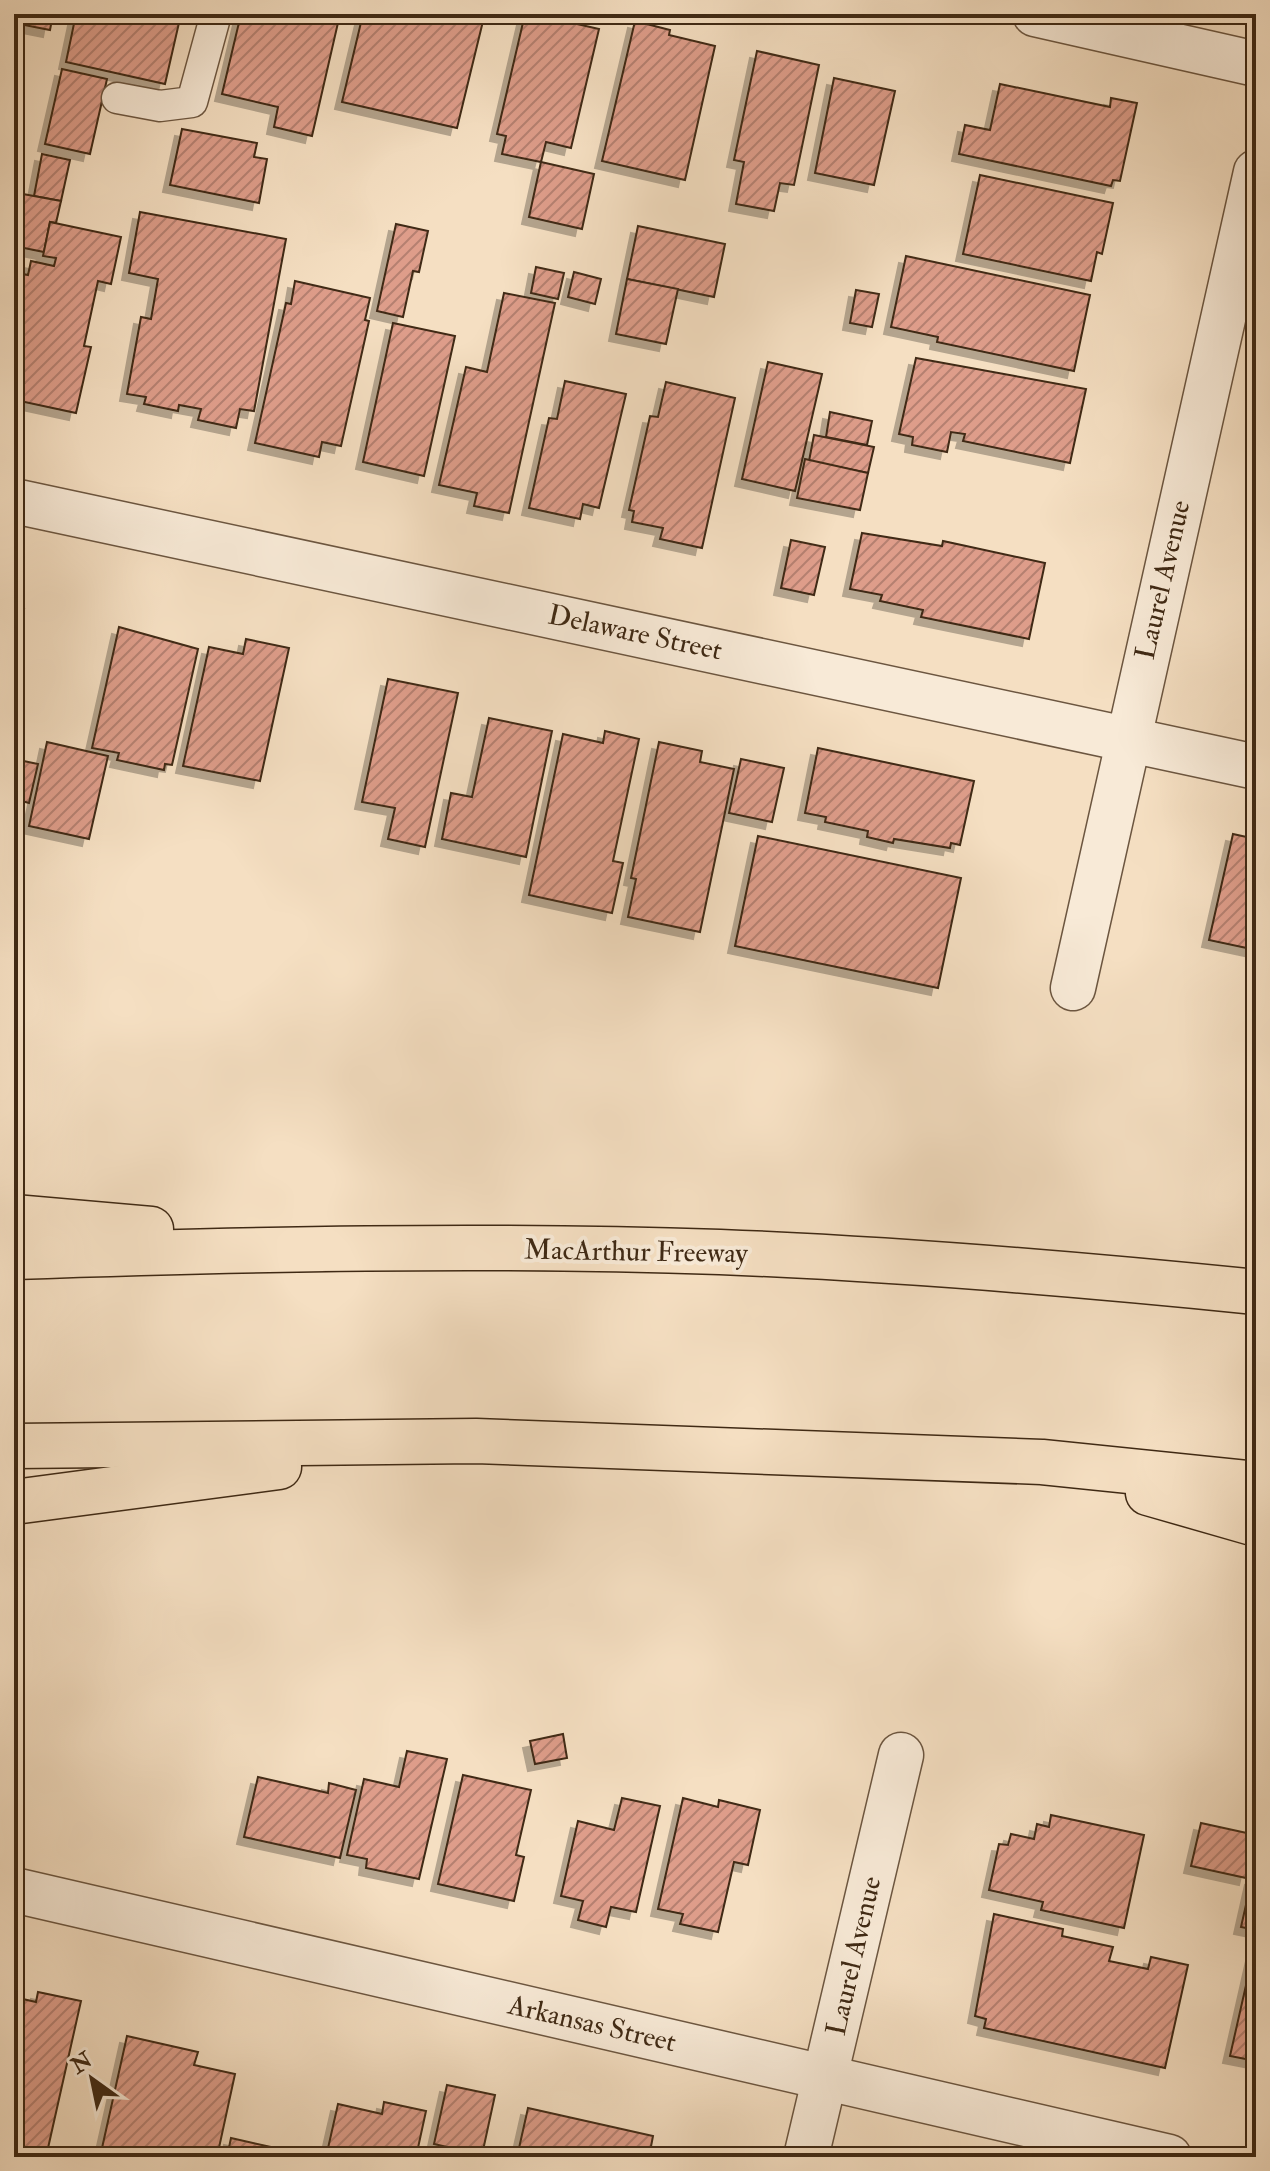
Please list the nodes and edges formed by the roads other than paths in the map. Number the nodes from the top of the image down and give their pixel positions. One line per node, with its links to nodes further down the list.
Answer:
1 (216, 14): 4 (lane)
2 (1035, 14): 3 (street)
3 (1256, 64)
4 (117, 98)
5 (1256, 172): 7 (street, Laurel Avenue)
6 (14, 501): 7 (street, Delaware Street)
7 (1127, 737): 8 (street, Delaware Street); 9 (street, Laurel Avenue)
8 (1256, 767)
9 (1073, 988)
10 (14, 1217): 11 (highway)
11 (361, 1247): 12 (highway, MacArthur Freeway); 14 (highway, MacArthur Freeway)
12 (14, 1257)
13 (1256, 1267): 14 (highway)
14 (1065, 1273): 15 (highway, MacArthur Freeway)
15 (1256, 1292)
16 (476, 1441): 17 (highway); 18 (highway); 20 (highway)
17 (14, 1446)
18 (1042, 1462): 19 (highway); 21 (highway)
19 (1256, 1484)
20 (14, 1502)
21 (1256, 1524)
22 (901, 1755): 24 (street, Laurel Avenue)
23 (14, 1890): 24 (street, Arkansas Street)
24 (825, 2078): 25 (street, Laurel Avenue); 26 (street, Arkansas Street)
25 (806, 2157)
26 (1169, 2157)

